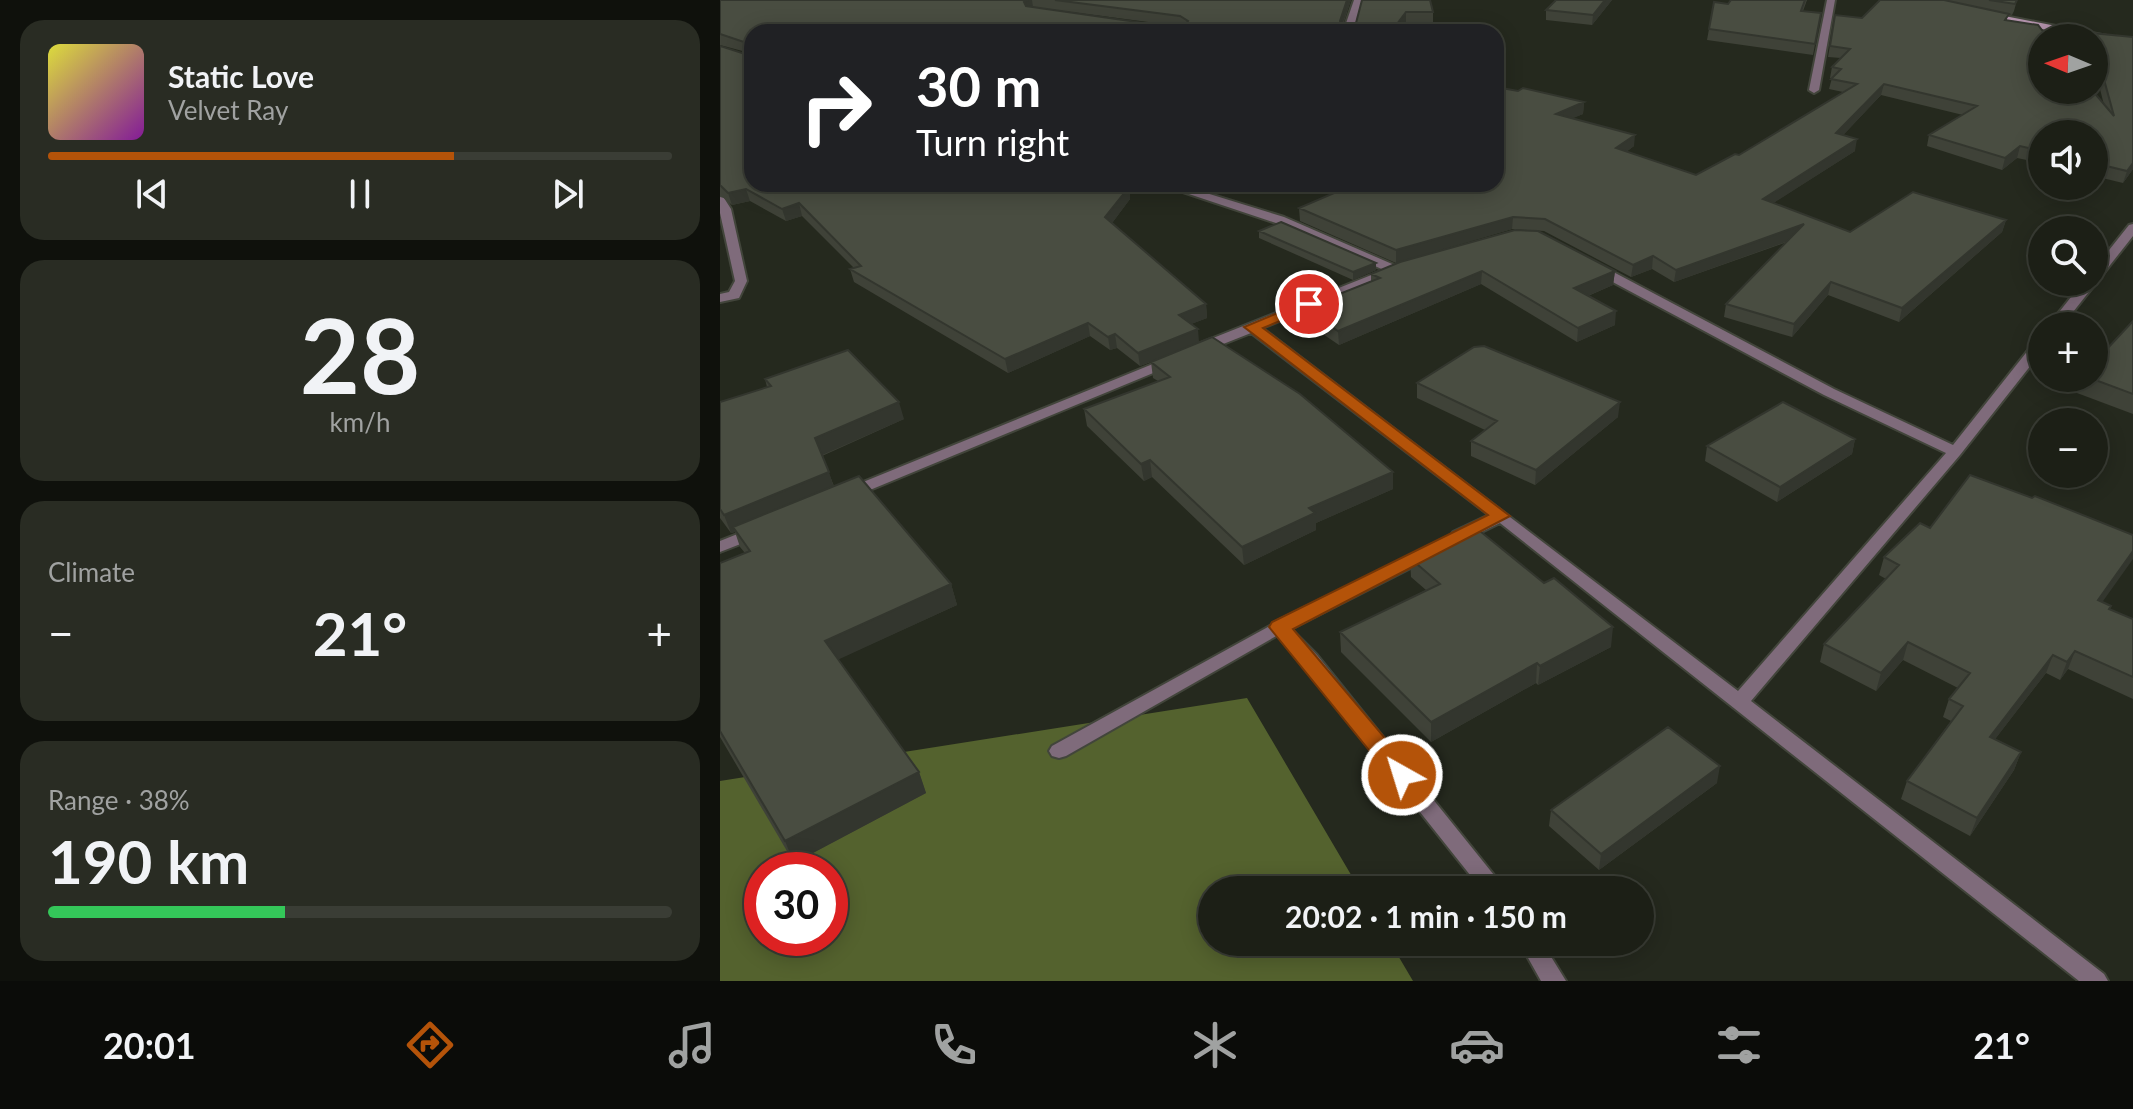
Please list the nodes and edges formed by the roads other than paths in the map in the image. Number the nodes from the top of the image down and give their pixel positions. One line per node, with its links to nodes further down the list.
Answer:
1 (1358, 0): 4 (street)
2 (1831, 0): 6 (street)
3 (1977, 14): 5 (street)
4 (1350, 24)
5 (2133, 44)
6 (1814, 90)
7 (1191, 192): 15 (street)
8 (720, 200): 13 (street)
9 (2133, 228): 10 (street)
10 (2108, 259)
11 (1587, 263): 17 (street)
12 (2079, 296): 14 (street)
13 (720, 298)
14 (2066, 312)
15 (1252, 327): 18 (street); 19 (street)
16 (2028, 360): 17 (street)
17 (1955, 452): 23 (street)
18 (838, 498)
19 (1501, 516): 22 (street); 23 (street)
20 (764, 528): 21 (street)
21 (720, 547)
22 (1279, 627): 24 (street); 25 (street)
23 (1739, 703): 28 (street)
24 (1059, 751)
25 (1484, 876)
26 (1539, 956): 27 (street)
27 (1554, 981)
28 (2096, 981)

